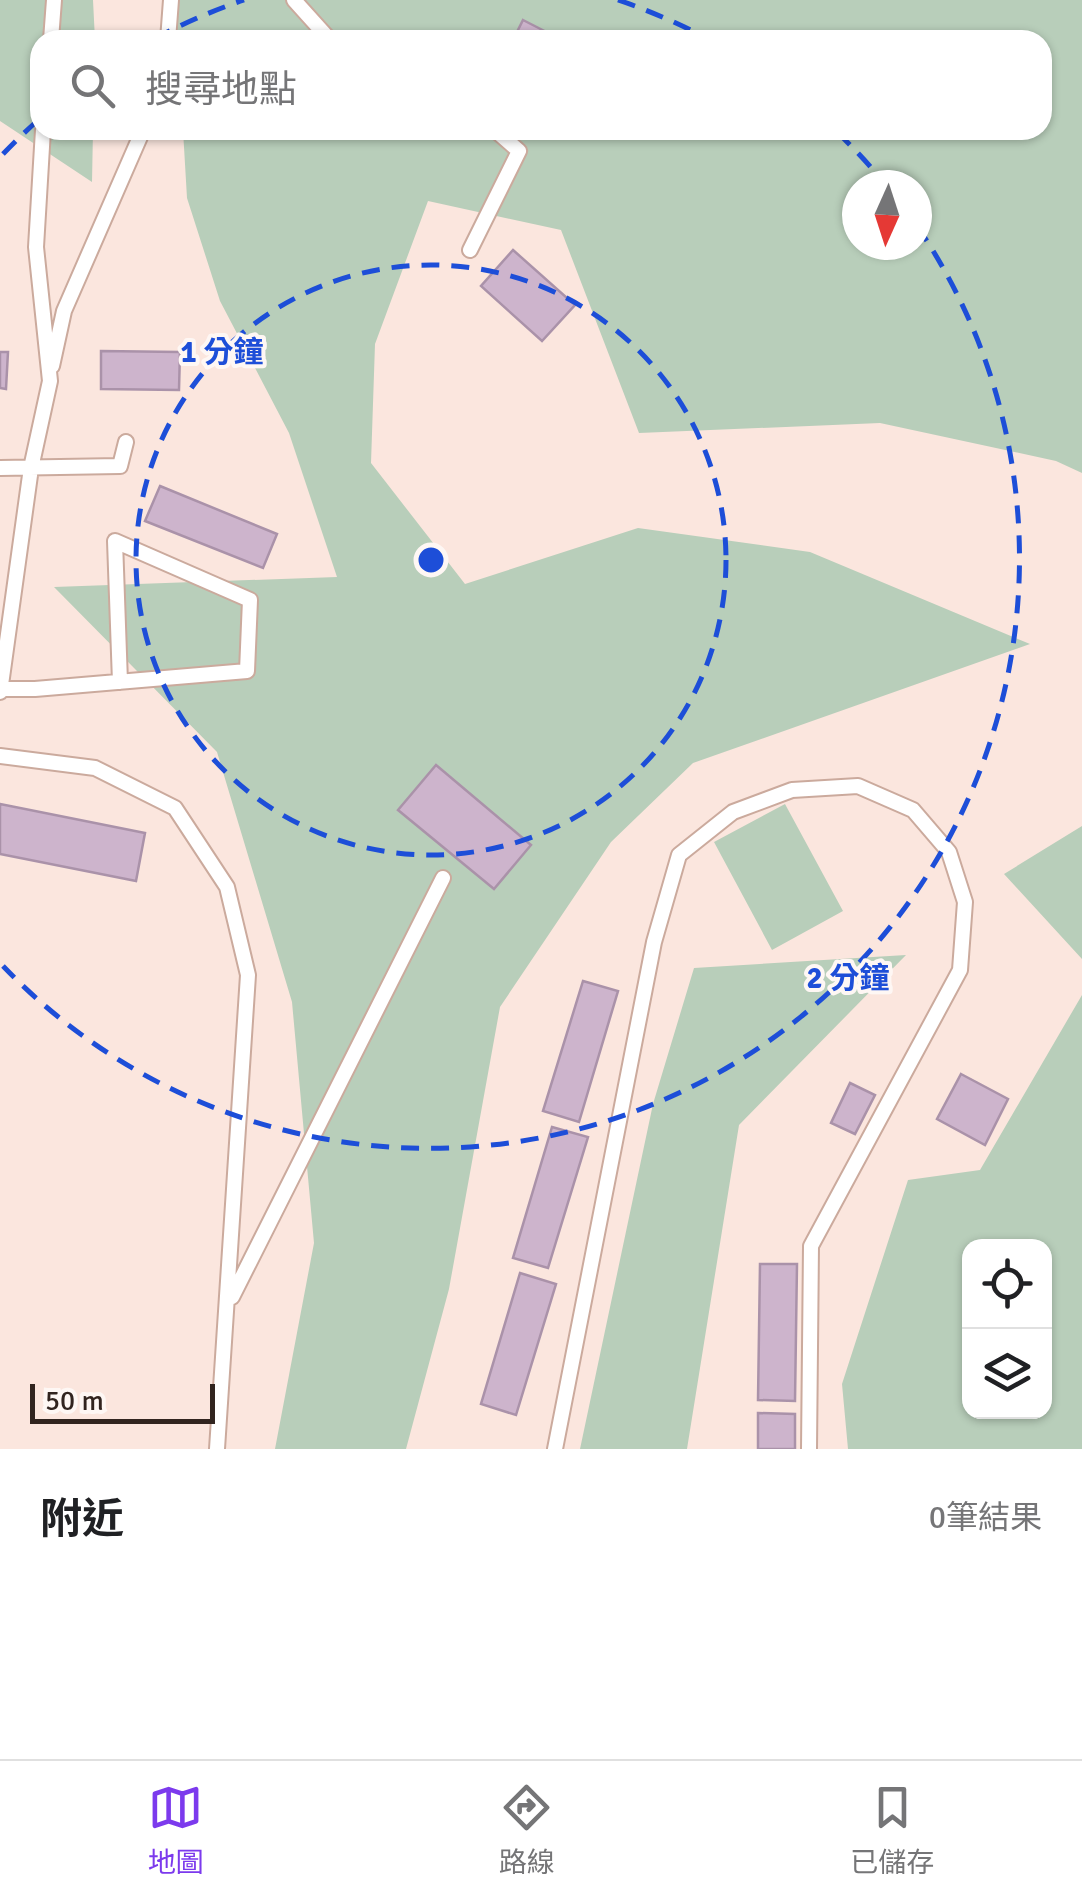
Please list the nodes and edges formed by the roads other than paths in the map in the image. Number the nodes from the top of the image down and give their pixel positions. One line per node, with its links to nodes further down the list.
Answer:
1 (54, 0): 4 (lane)
2 (171, 0): 5 (lane)
3 (294, 0): 6 (lane)
4 (51, 30)
5 (169, 30)
6 (321, 30)
7 (43, 140): 11 (lane)
8 (139, 140): 11 (lane)
9 (506, 140): 10 (lane)
10 (470, 250)
11 (50, 381): 14 (lane)
12 (126, 442): 14 (lane)
13 (0, 468): 14 (lane)
14 (30, 468): 16 (lane)
15 (120, 682): 15 (lane); 16 (lane)
16 (0, 691)
17 (0, 756): 19 (lane)
18 (443, 878): 19 (lane)
19 (229, 1302): 20 (lane)
20 (216, 1449)
21 (555, 1449): 22 (lane)
22 (809, 1449)

